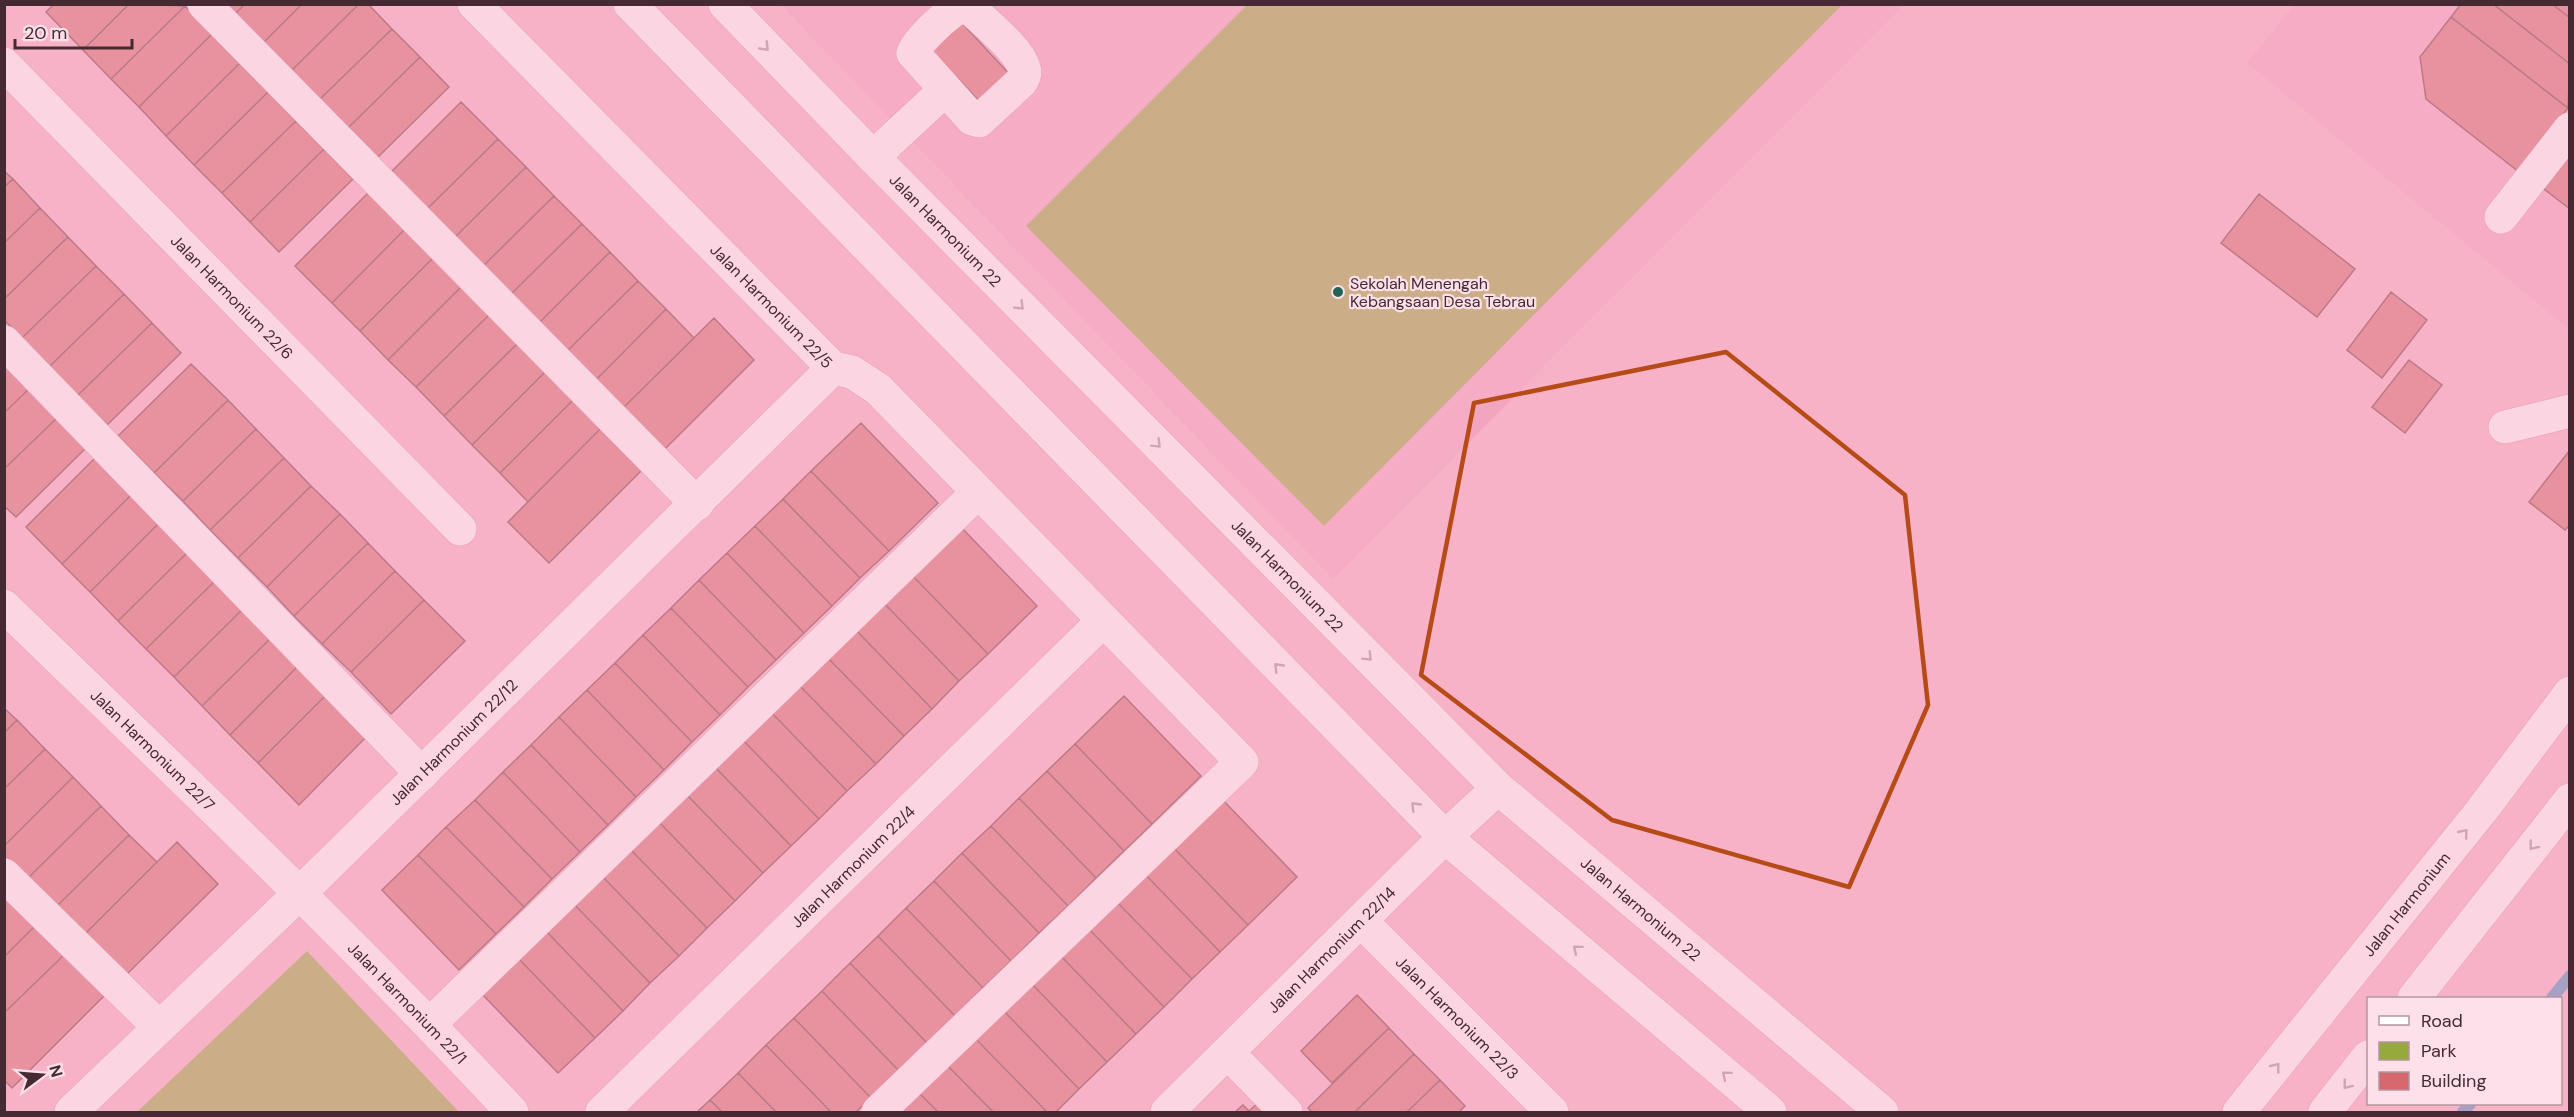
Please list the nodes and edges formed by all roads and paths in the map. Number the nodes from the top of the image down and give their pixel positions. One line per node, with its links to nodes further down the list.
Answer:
1 (204, 4): 15 (street)
2 (474, 4): 11 (street, Jalan Harmonium 22/5)
3 (630, 4): 23 (street, one-way to 3)
4 (728, 6): 8 (street, Jalan Harmonium 22, one-way to 8)
5 (4, 64): 16 (street, Jalan Harmonium 22/6)
6 (945, 90): 8 (street)
7 (2570, 129): 9 (street)
8 (873, 157): 21 (street, Jalan Harmonium 22, one-way to 21)
9 (2501, 218)
10 (4, 342): 20 (street)
11 (833, 368): 14 (street, Jalan Harmonium 22/5); 15 (street, Jalan Harmonium 22/12)
12 (2570, 411): 13 (street)
13 (2505, 427)
14 (978, 492): 18 (street, Jalan Harmonium 22/5); 28 (street)
15 (697, 504): 20 (street, Jalan Harmonium 22/12)
16 (460, 529)
17 (4, 606): 25 (street, Jalan Harmonium 22/7)
18 (1103, 621): 34 (street, Jalan Harmonium 22/4); 35 (street, Jalan Harmonium 22/5)
19 (2570, 693): 41 (street, Jalan Harmonium, one-way to 19)
20 (422, 774): 25 (street, Jalan Harmonium 22/12)
21 (1497, 788): 23 (street, Jalan Harmonium 22/14); 40 (street, Jalan Harmonium 22)
22 (2570, 800): 27 (street, one-way to 27)
23 (1445, 837): 26 (street, Jalan Harmonium 22/14); 39 (street, one-way to 23)
24 (4, 875): 29 (street)
25 (300, 893): 28 (street, Jalan Harmonium 22/1); 29 (street, Jalan Harmonium 22/12)
26 (1362, 922): 30 (street, Jalan Harmonium 22/14); 38 (street, Jalan Harmonium 22/3)
27 (2416, 997)
28 (430, 1024): 33 (street, Jalan Harmonium 22/1)
29 (159, 1027): 32 (street, Jalan Harmonium 22/12)
30 (1228, 1053): 36 (street, Jalan Harmonium 22/14); 37 (street)
31 (2367, 1058): 42 (street, one-way to 42)
32 (70, 1113)
33 (512, 1113)
34 (602, 1113)
35 (878, 1113)
36 (1167, 1113)
37 (1286, 1113)
38 (1552, 1113)
39 (1770, 1113)
40 (1882, 1113)
41 (2239, 1113)
42 (2325, 1113)

